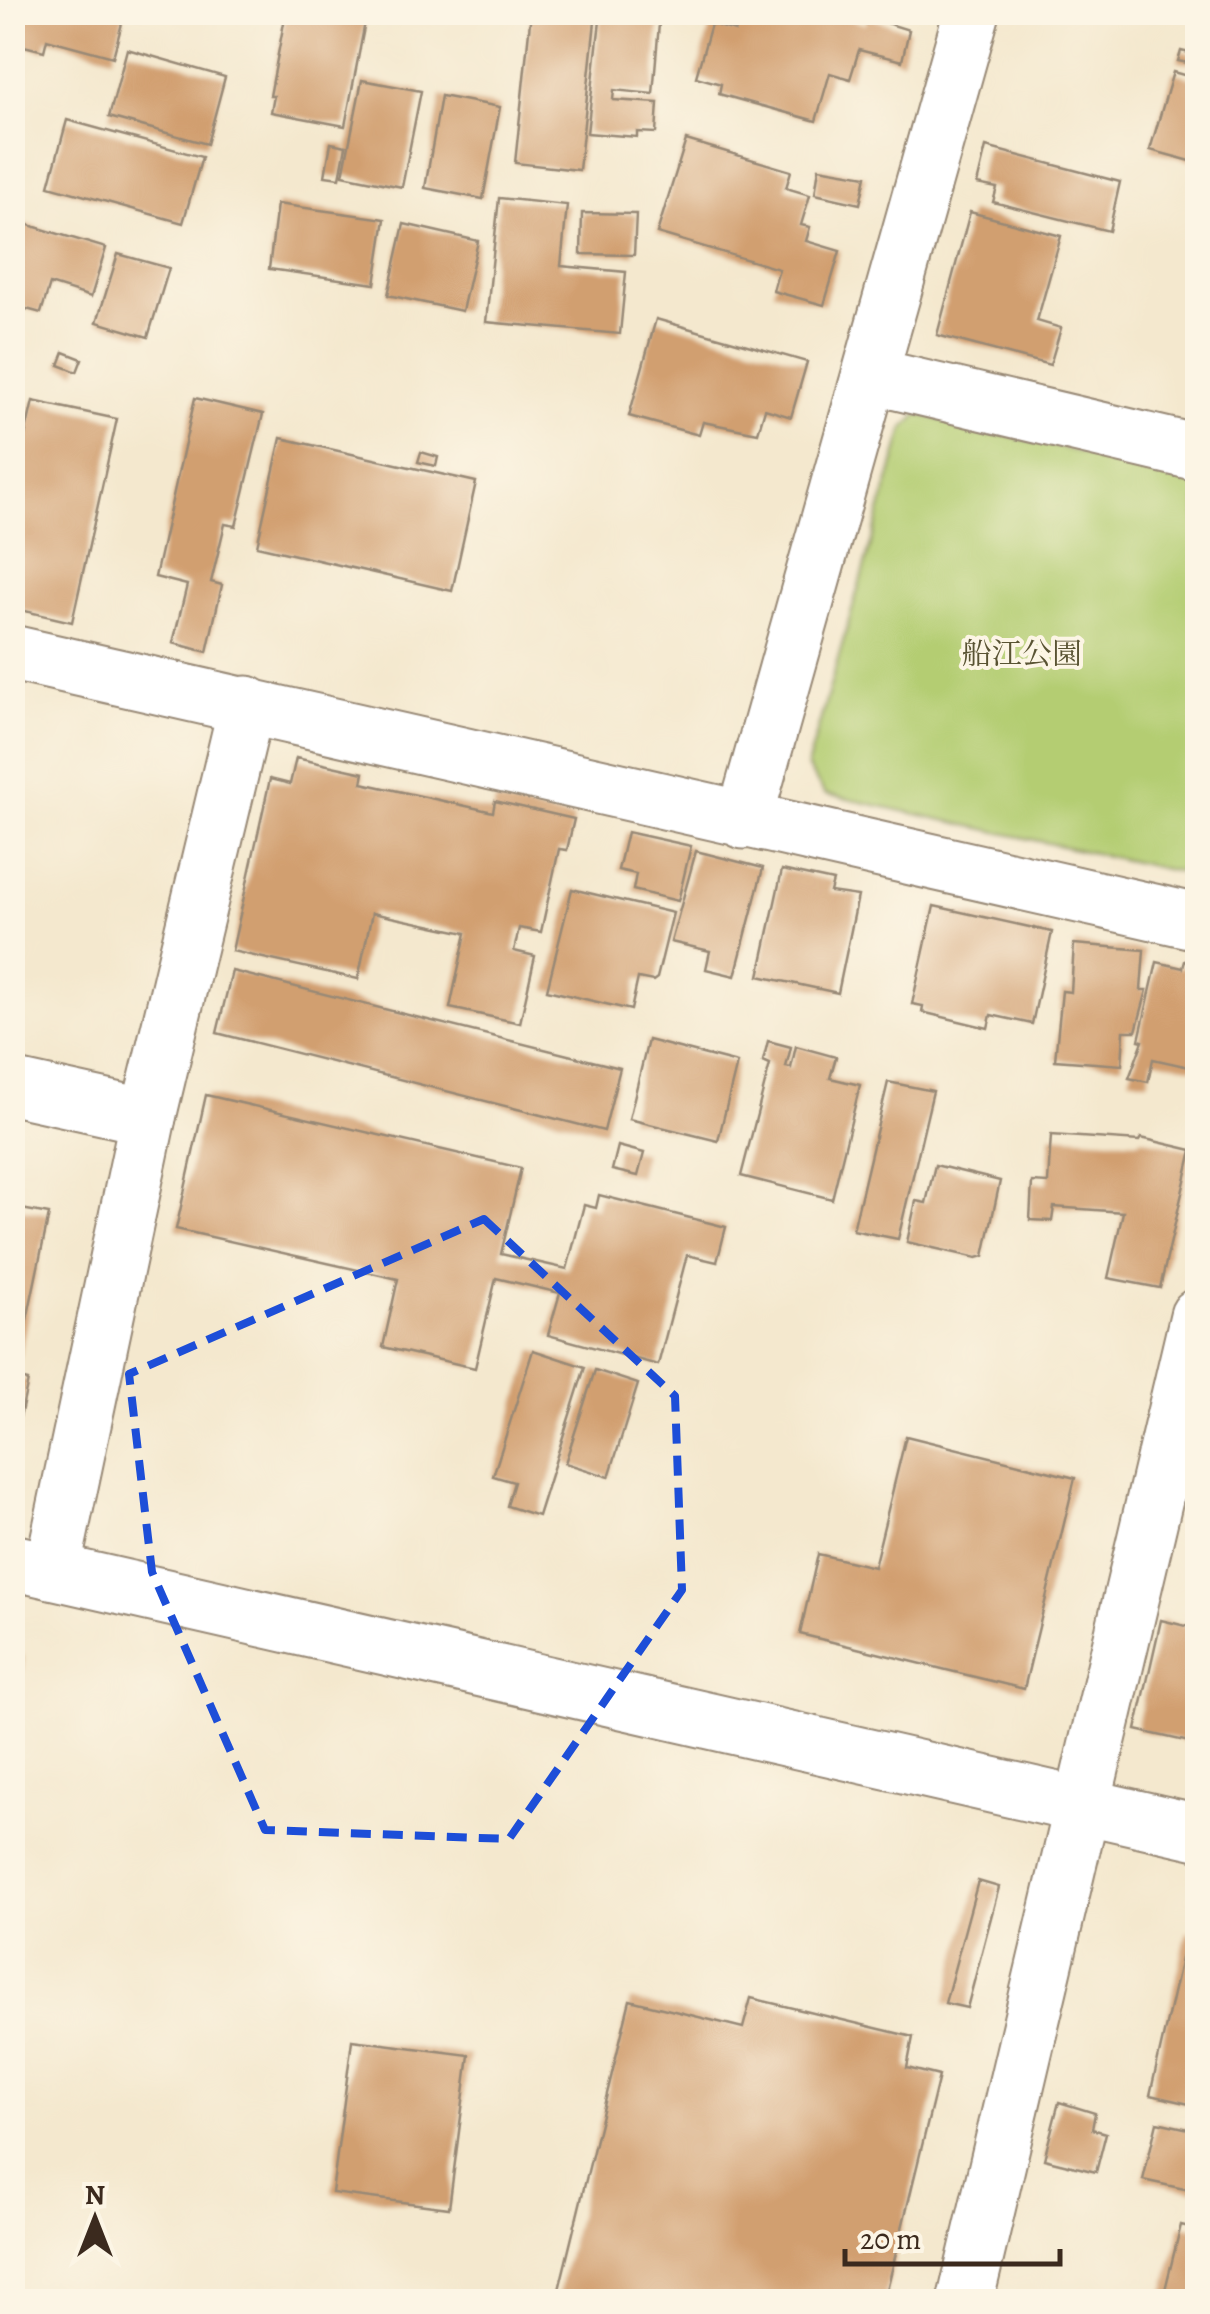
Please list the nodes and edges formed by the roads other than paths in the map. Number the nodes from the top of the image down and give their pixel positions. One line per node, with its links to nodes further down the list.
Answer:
1 (972, 12): 2 (street)
2 (872, 376): 3 (street); 6 (street)
3 (1198, 453)
4 (12, 653): 5 (street)
5 (247, 704): 6 (street); 9 (street)
6 (744, 821): 7 (street)
7 (1198, 922)
8 (12, 1087): 9 (street)
9 (148, 1118): 11 (street)
10 (1198, 1316): 12 (street)
11 (32, 1567): 12 (street)
12 (1078, 1806): 13 (street); 14 (street)
13 (1198, 1832)
14 (965, 2302)

